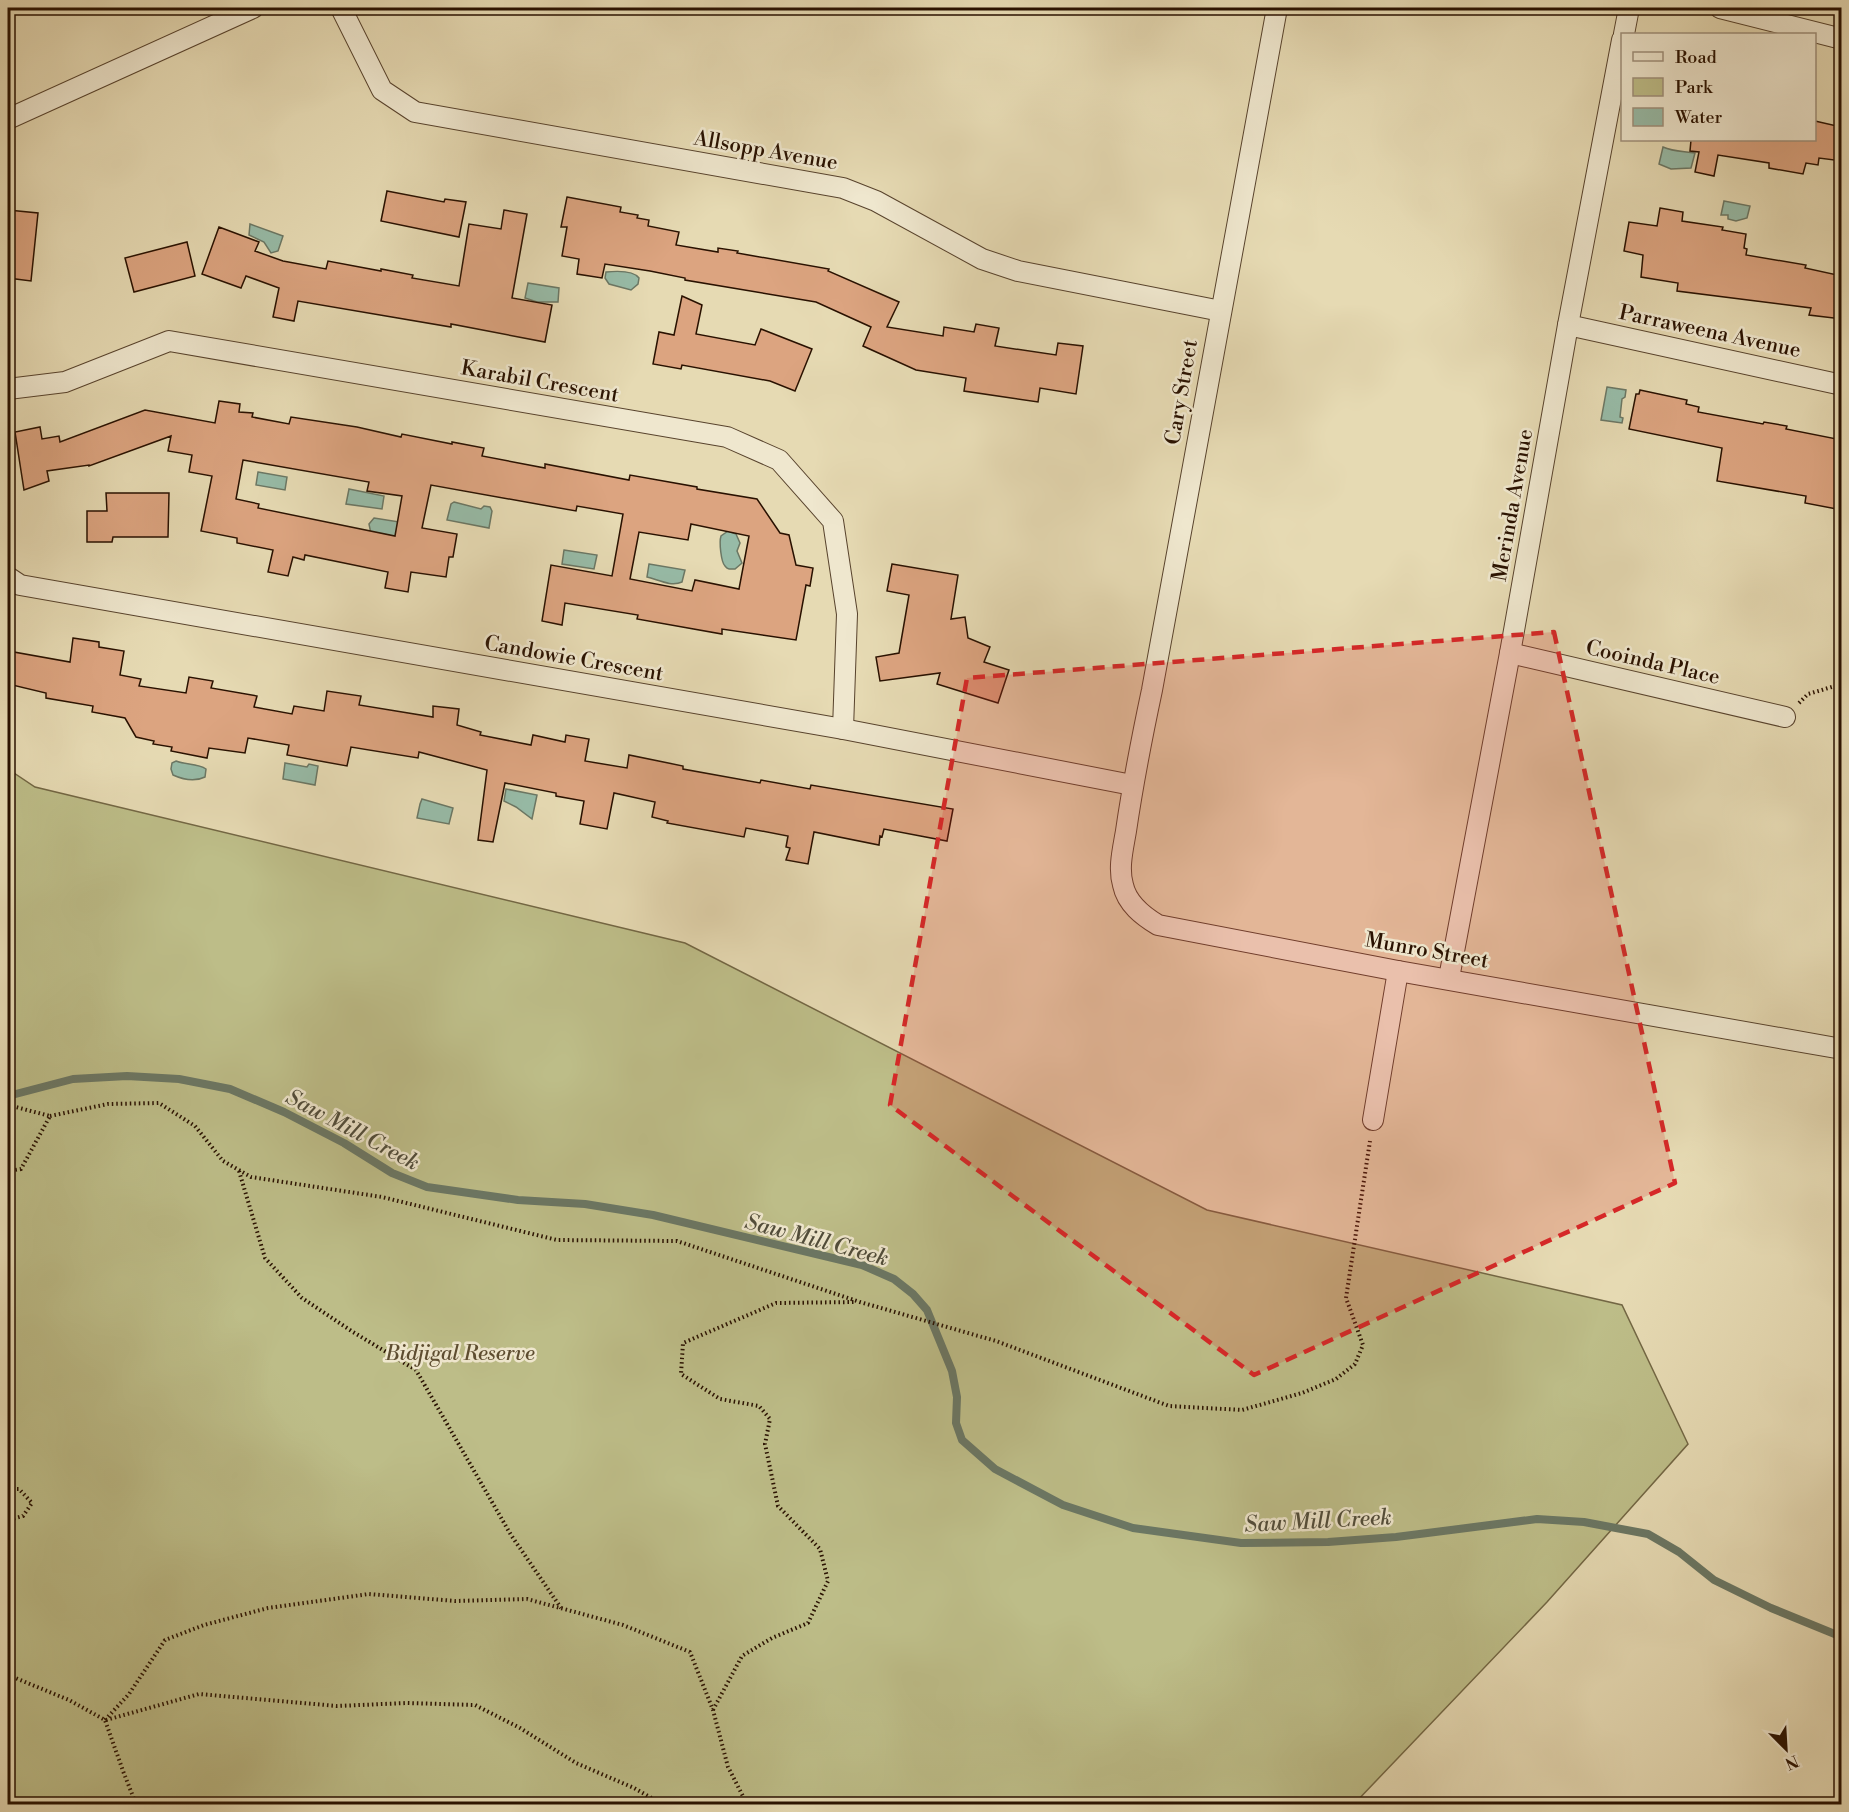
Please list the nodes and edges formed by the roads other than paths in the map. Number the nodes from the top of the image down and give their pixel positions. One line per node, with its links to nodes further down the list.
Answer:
1 (253, 8): 9 (street)
2 (341, 8): 10 (street, Allsopp Avenue)
3 (1277, 8): 10 (street, Cary Street)
4 (1629, 8): 6 (street)
5 (1720, 8): 7 (street)
6 (1624, 33)
7 (1842, 39)
8 (1621, 50): 11 (street, Merinda Avenue)
9 (8, 119)
10 (1221, 311): 18 (street, Cary Street)
11 (1568, 325): 12 (street, Parraweena Avenue); 15 (street, Merinda Avenue)
12 (1842, 385)
13 (8, 389): 17 (street, Karabil Crescent)
14 (8, 577): 17 (street, Candowie Crescent)
15 (1510, 653): 16 (street, Cooinda Place); 20 (street, Merinda Avenue)
16 (1785, 717)
17 (843, 729): 18 (street, Candowie Crescent)
18 (1132, 785): 19 (street, Munro Street)
19 (1398, 970): 20 (street, Munro Street); 22 (street)
20 (1449, 978): 21 (street, Munro Street)
21 (1842, 1049)
22 (1373, 1120)

